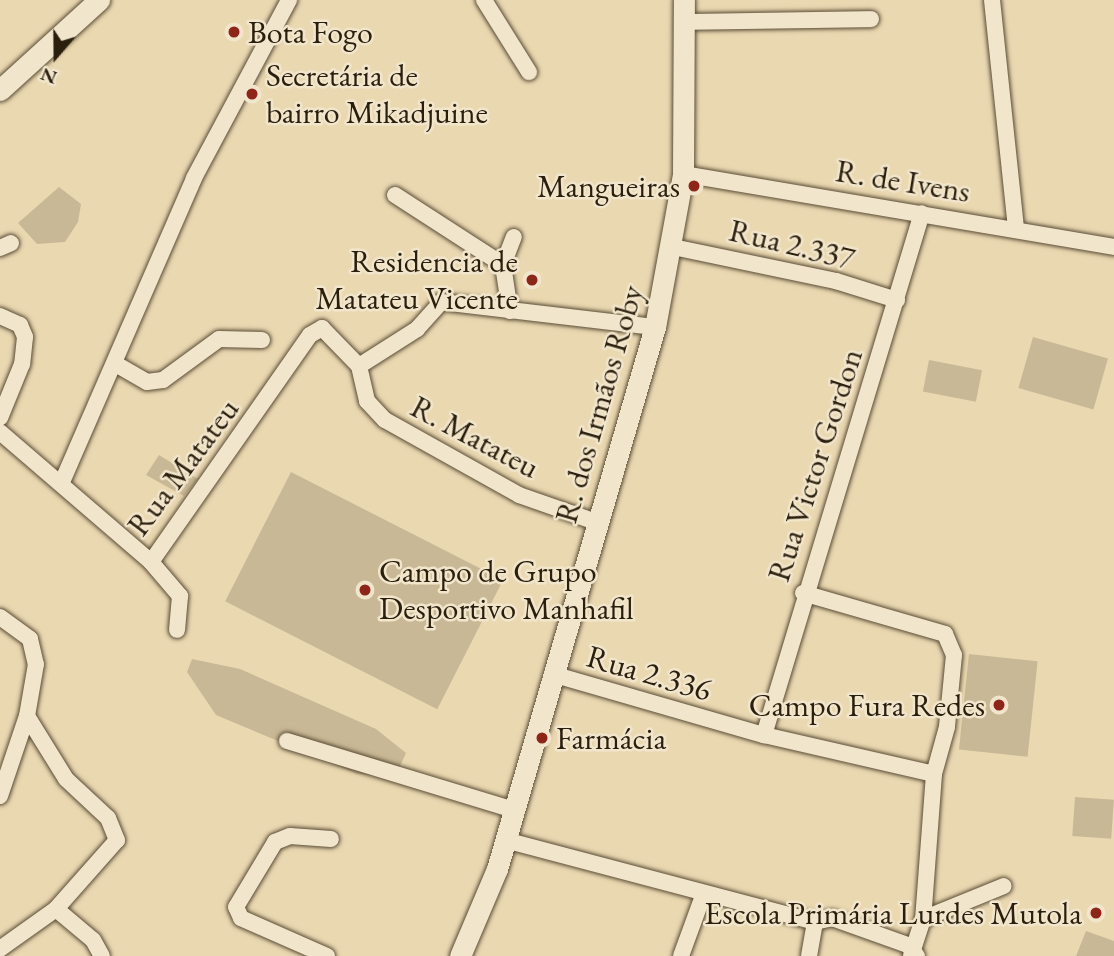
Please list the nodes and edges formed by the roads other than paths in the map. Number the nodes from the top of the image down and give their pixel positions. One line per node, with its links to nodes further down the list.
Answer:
1 (99, 0): 9 (street)
2 (289, 0): 23 (street)
3 (484, 0): 8 (street)
4 (684, 0): 7 (street, R. dos Irmãos Roby)
5 (992, 0): 13 (street)
6 (871, 19): 7 (street)
7 (684, 22): 10 (street, R. dos Irmãos Roby)
8 (529, 72)
9 (0, 90)
10 (683, 179): 12 (street, R. de Ivens); 15 (street, R. dos Irmãos Roby)
11 (396, 195): 17 (street)
12 (922, 213): 13 (street, R. de Ivens); 18 (street, Rua Victor Gordon)
13 (1016, 227): 16 (street, R. de Ivens)
14 (514, 237): 17 (street)
15 (673, 247): 18 (street, Rua 2.337); 21 (street, R. dos Irmãos Roby)
16 (1114, 247)
17 (503, 265): 19 (street)
18 (897, 300): 30 (street, Rua Victor Gordon)
19 (509, 311): 21 (street); 24 (street)
20 (0, 316): 25 (street)
21 (655, 327): 28 (street, R. dos Irmãos Roby)
22 (262, 340): 23 (street)
23 (114, 363): 27 (street)
24 (359, 366): 28 (street, R. Matateu); 29 (street, Rua Matateu)
25 (0, 418)
26 (0, 432): 27 (street, Rua Matateu)
27 (62, 482): 29 (street, Rua Matateu)
28 (598, 523): 33 (street, R. dos Irmãos Roby)
29 (151, 562): 32 (street)
30 (803, 593): 35 (street, Rua Victor Gordon); 37 (street)
31 (0, 617): 34 (street)
32 (177, 630)
33 (552, 674): 35 (street, Rua 2.336); 39 (street, R. dos Irmãos Roby)
34 (27, 716): 38 (street); 44 (street)
35 (764, 735): 37 (street, Rua 2.336)
36 (287, 741): 39 (street)
37 (934, 774): 45 (street)
38 (0, 796)
39 (514, 810): 41 (street, R. dos Irmãos Roby)
40 (331, 839): 50 (street)
41 (505, 840): 43 (street); 51 (street, R. dos Irmãos Roby)
42 (1004, 886): 45 (street)
43 (705, 892): 46 (street); 52 (street)
44 (55, 909): 47 (street); 49 (street)
45 (923, 919): 48 (street)
46 (815, 922): 48 (street); 53 (street)
47 (0, 949)
48 (914, 954)
49 (102, 956)
50 (327, 956)
51 (460, 956)
52 (681, 956)
53 (809, 956)

